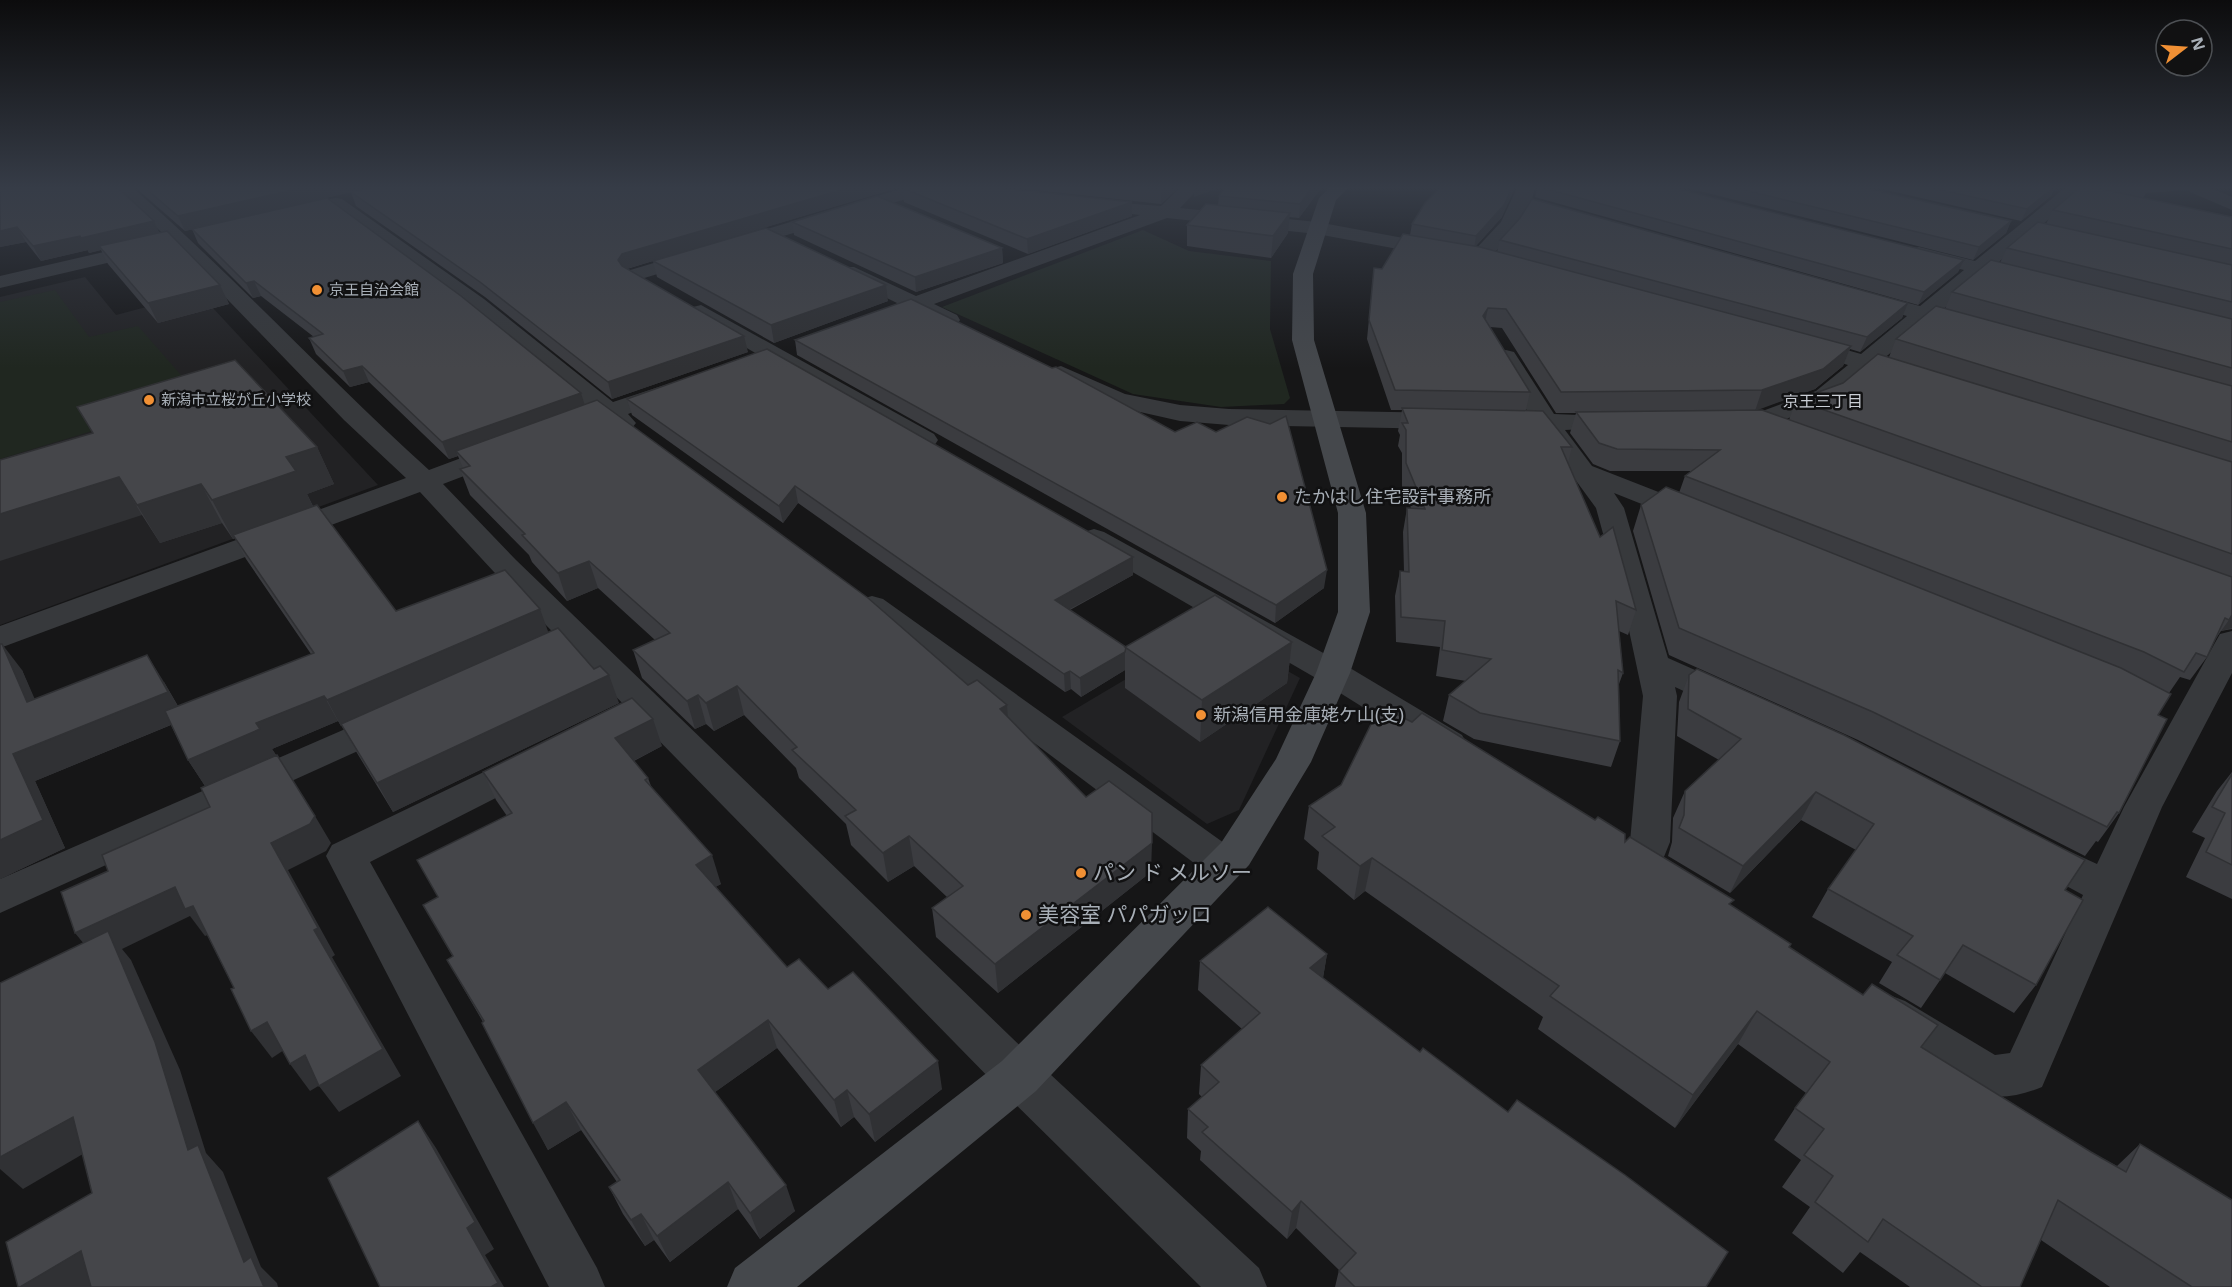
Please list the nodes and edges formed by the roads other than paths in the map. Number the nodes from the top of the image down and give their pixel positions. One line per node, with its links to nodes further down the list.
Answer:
1 (145, 248): 17 (street)
2 (202, 248): 43 (street)
3 (398, 248): 35 (street)
4 (724, 248): 19 (street)
5 (1071, 248): 15 (street)
6 (1311, 248): 36 (street)
7 (1429, 248): 12 (street)
8 (1488, 248): 12 (street)
9 (1899, 248): 16 (street)
10 (2003, 248): 16 (street)
11 (997, 250): 15 (street)
12 (1479, 257): 13 (street)
13 (1501, 263)
14 (833, 264): 22 (street)
15 (1029, 264): 22 (street)
16 (1980, 268): 18 (street); 23 (street)
17 (0, 282)
18 (2047, 285)
19 (664, 292)
20 (1845, 292): 23 (street)
21 (685, 303): 29 (street)
22 (915, 305): 24 (street); 25 (street)
23 (1925, 314): 27 (street); 30 (street)
24 (883, 316)
25 (970, 329)
26 (1492, 334): 38 (street)
27 (1994, 334)
28 (1779, 339): 30 (street)
29 (786, 350): 31 (street); 41 (street)
30 (1868, 363): 34 (street); 39 (street)
31 (742, 365)
32 (1044, 365): 36 (street)
33 (697, 381): 35 (street)
34 (1936, 385)
35 (608, 412): 40 (street); 43 (street)
36 (1323, 418): 38 (street); 50 (street)
37 (1641, 421): 38 (street)
38 (1547, 423): 42 (street)
39 (1791, 433)
40 (646, 440)
41 (944, 452)
42 (1582, 471): 45 (street); 49 (street)
43 (425, 481): 47 (street); 52 (street)
44 (1065, 522): 50 (street)
45 (1716, 524)
46 (849, 589): 59 (street)
47 (0, 638)
48 (2232, 641): 60 (street)
49 (1653, 664): 53 (street); 58 (street)
50 (1333, 674): 56 (street); 59 (street)
51 (424, 706): 61 (street)
52 (647, 706): 54 (street); 63 (street)
53 (1759, 712)
54 (606, 727)
55 (564, 748): 64 (street)
56 (1483, 765)
57 (2012, 838): 60 (street)
58 (1643, 863)
59 (1224, 864): 63 (street)
60 (2107, 888): 62 (street)
61 (0, 897)
62 (1861, 998)
63 (1019, 1076): 65 (street); 66 (street)
64 (578, 1287)
65 (754, 1287)
66 (1240, 1287)

